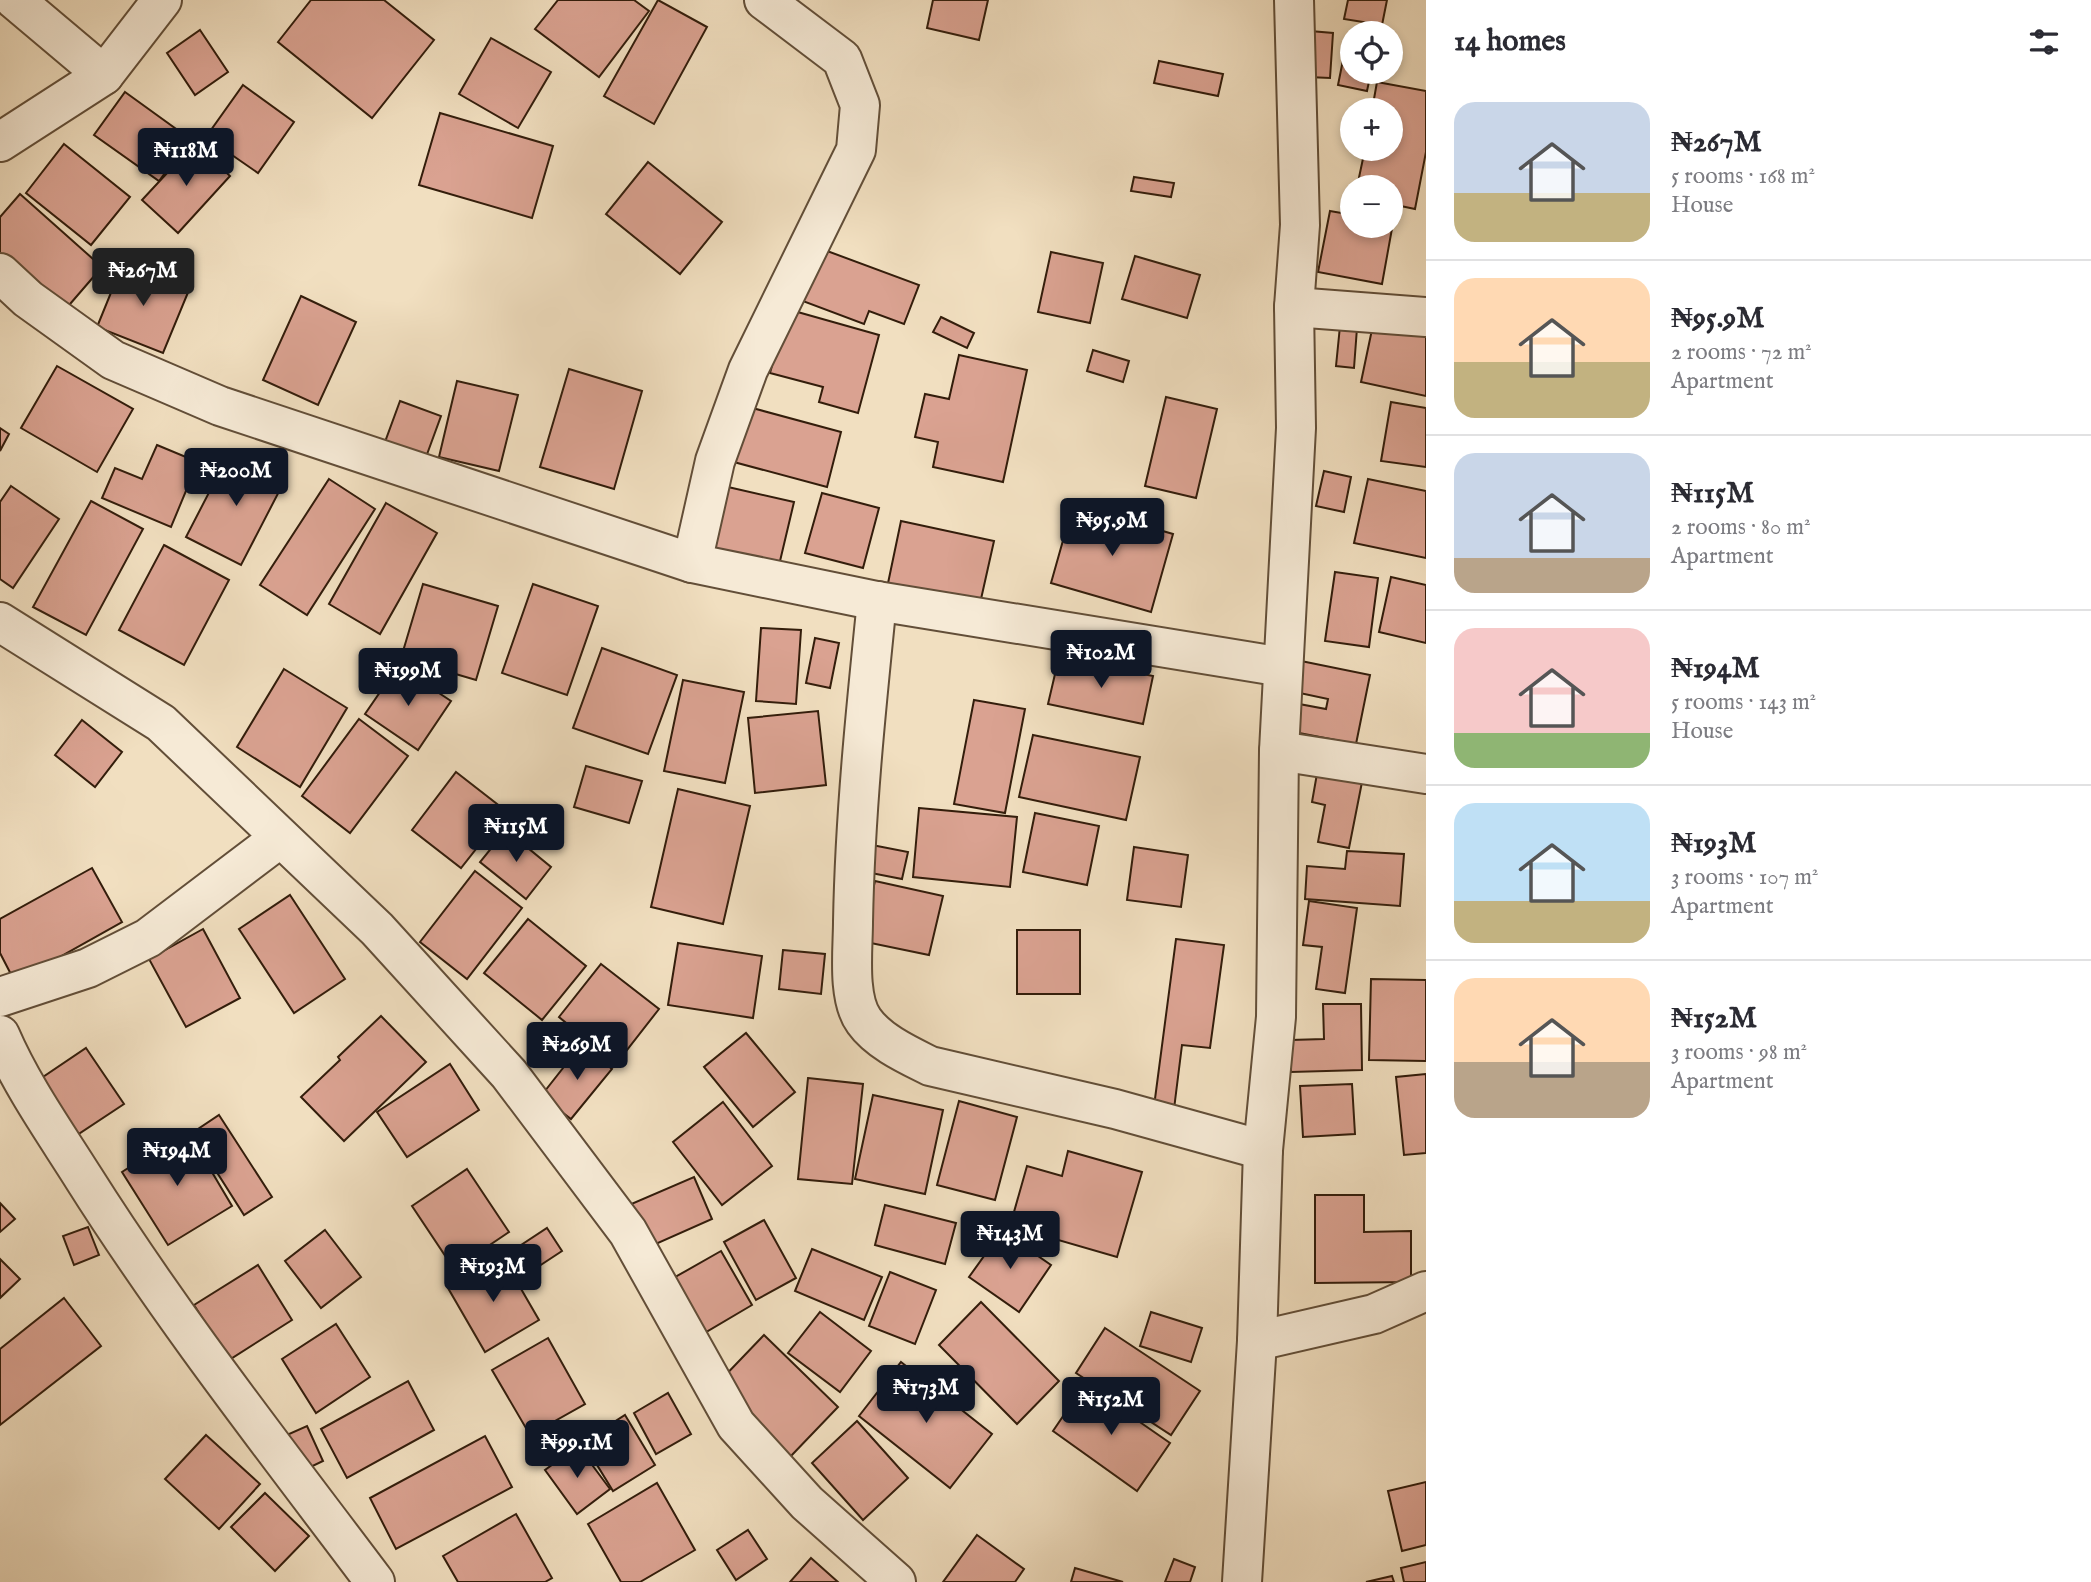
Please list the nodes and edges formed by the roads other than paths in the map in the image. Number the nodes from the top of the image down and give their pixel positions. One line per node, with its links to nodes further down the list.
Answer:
1 (15, 0): 5 (street)
2 (162, 0): 5 (street)
3 (764, 0): 10 (street)
4 (1294, 0): 8 (street)
5 (104, 75): 6 (street)
6 (0, 142)
7 (0, 273): 10 (street)
8 (1294, 307): 9 (street); 13 (street)
9 (1426, 317)
10 (692, 563): 11 (street)
11 (877, 601): 13 (street); 19 (street)
12 (0, 622): 16 (street)
13 (1283, 667): 14 (street)
14 (1279, 751): 15 (street); 19 (street)
15 (1426, 774)
16 (280, 838): 17 (street); 23 (street)
17 (0, 997)
18 (0, 1035): 22 (street)
19 (1263, 1150): 21 (street)
20 (1426, 1291): 21 (street)
21 (1257, 1341): 24 (street)
22 (375, 1582)
23 (896, 1582)
24 (1242, 1582)

